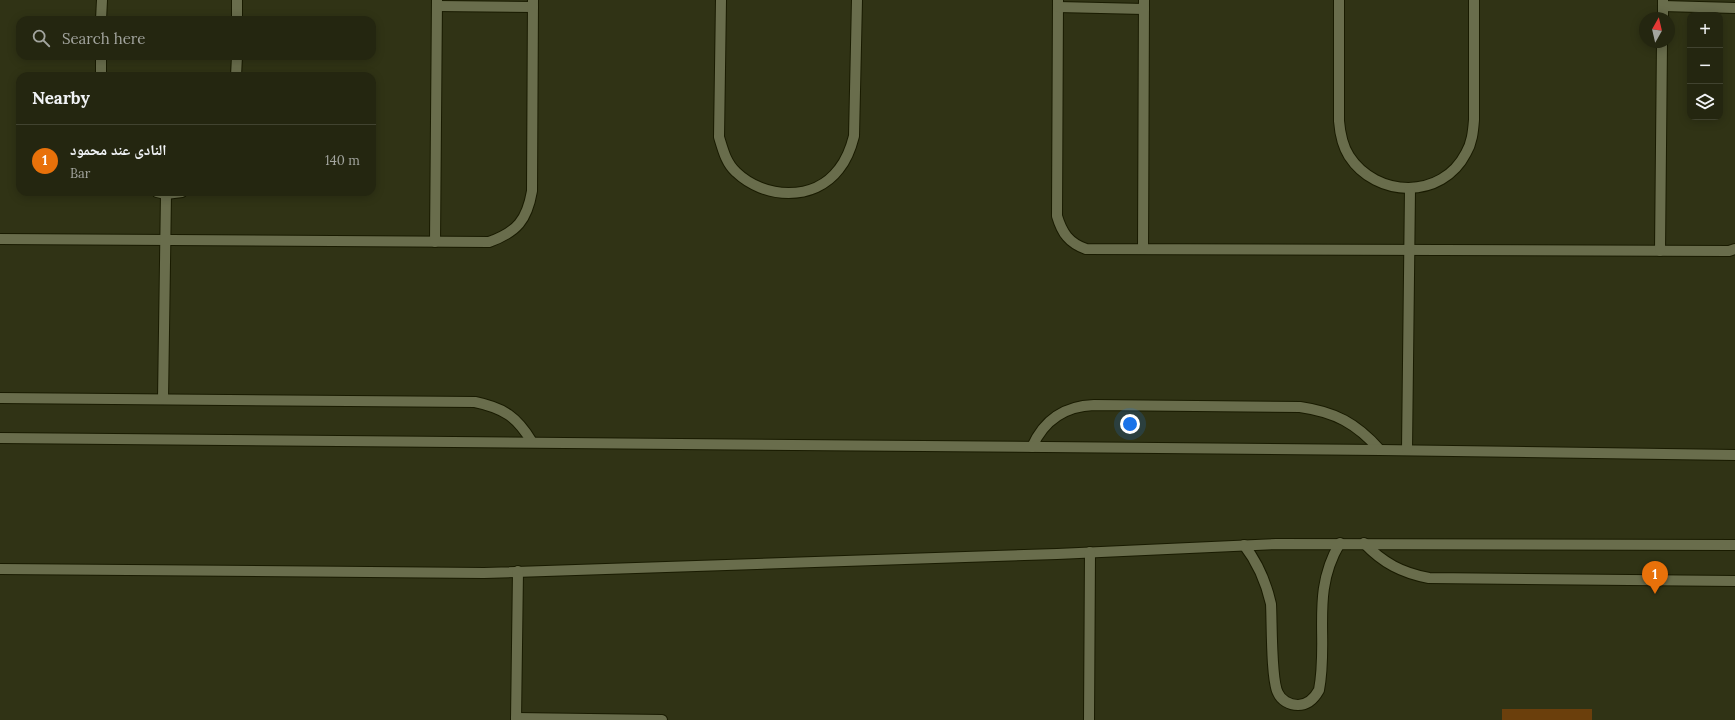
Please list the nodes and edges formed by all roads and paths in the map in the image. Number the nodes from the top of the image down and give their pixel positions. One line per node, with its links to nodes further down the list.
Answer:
1 (102, 0): 13 (street)
2 (237, 0): 14 (street)
3 (721, 0): 4 (street)
4 (856, 0)
5 (1339, 0): 20 (street)
6 (1474, 0): 20 (street)
7 (437, 3): 9 (street); 24 (street)
8 (1663, 3): 12 (street)
9 (533, 4): 24 (street)
10 (1058, 4): 11 (street); 25 (street)
11 (1144, 4): 25 (street)
12 (1735, 8)
13 (101, 16)
14 (237, 16)
15 (1662, 48): 28 (street)
16 (101, 60): 18 (street)
17 (236, 60): 19 (street)
18 (101, 72)
19 (236, 72)
20 (1410, 189): 27 (street)
21 (161, 196): 23 (street)
22 (0, 239): 23 (street)
23 (165, 240): 24 (street); 30 (street)
24 (435, 242)
25 (1143, 249): 27 (street)
26 (1735, 249): 28 (street)
27 (1409, 250): 28 (street); 35 (street)
28 (1660, 251)
29 (0, 398): 30 (street)
30 (163, 399): 32 (street)
31 (0, 438): 32 (street)
32 (532, 442): 33 (street)
33 (1032, 447): 34 (street); 34 (street)
34 (1380, 450): 35 (street)
35 (1407, 450): 36 (street)
36 (1735, 455)
37 (1340, 543): 38 (street); 40 (street); 40 (street)
38 (1364, 543): 39 (street); 44 (street)
39 (1735, 544)
40 (1244, 545): 41 (street)
41 (1090, 552): 43 (street); 47 (street)
42 (0, 569): 43 (street)
43 (518, 571): 45 (street)
44 (1735, 581)
45 (516, 719): 46 (street)
46 (662, 720)
47 (1089, 720)

